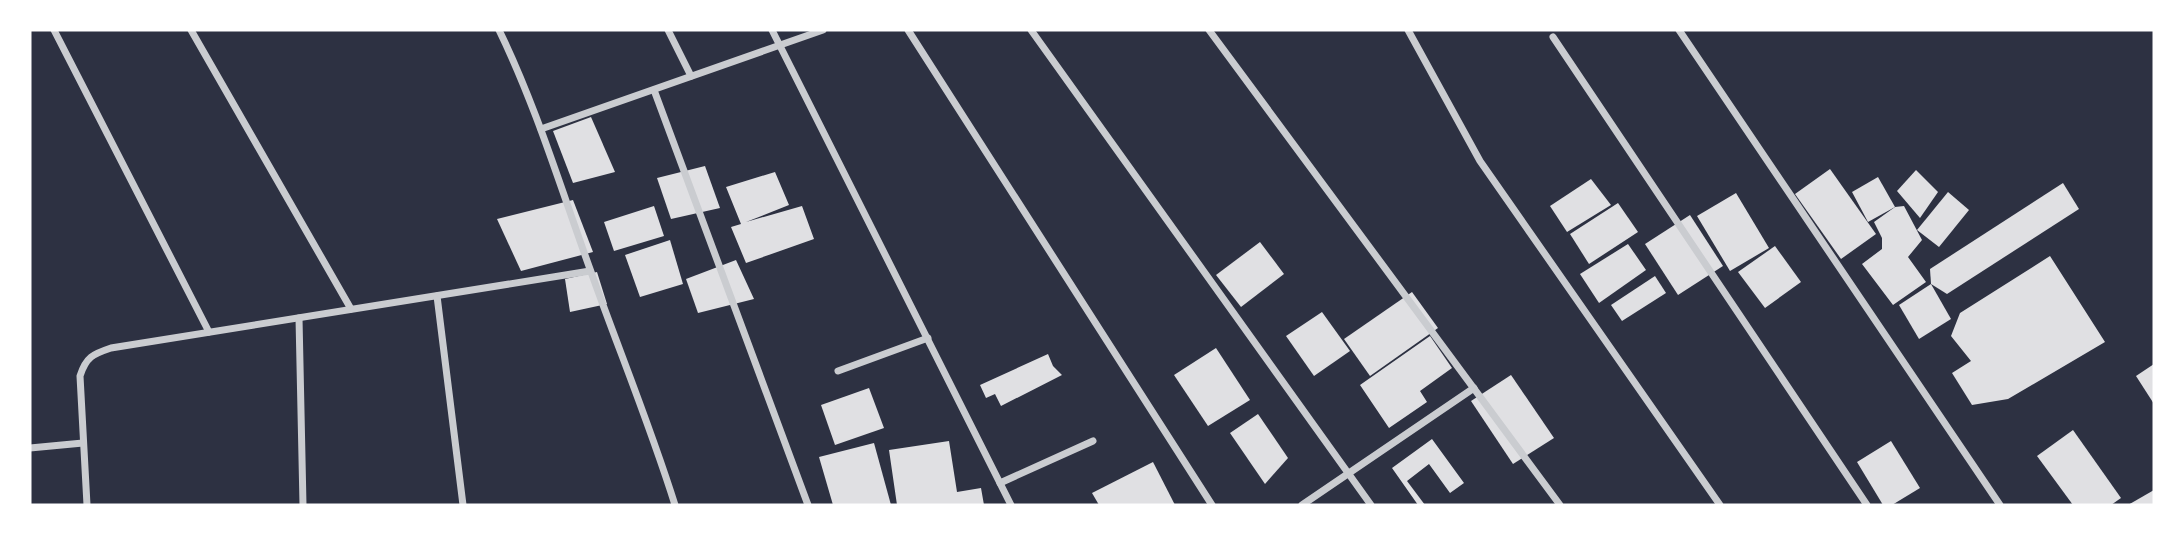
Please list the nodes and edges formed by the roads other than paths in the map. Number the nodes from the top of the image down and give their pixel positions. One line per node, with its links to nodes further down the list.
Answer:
1 (54, 30): 21 (street)
2 (191, 30): 19 (street)
3 (499, 30): 16 (street)
4 (668, 30): 14 (street)
5 (772, 30): 13 (street)
6 (823, 30): 13 (street)
7 (908, 30): 36 (street)
8 (1031, 30): 28 (street)
9 (1209, 30): 24 (street)
10 (1408, 30): 40 (street)
11 (1679, 30): 42 (street)
12 (1553, 37): 41 (street)
13 (781, 45): 14 (street); 22 (street)
14 (691, 76): 15 (street)
15 (654, 90): 16 (street); 34 (street)
16 (541, 129): 17 (street)
17 (590, 271): 18 (street); 33 (street)
18 (437, 296): 19 (street); 32 (street)
19 (351, 309): 20 (street)
20 (299, 318): 21 (street); 31 (street)
21 (209, 332): 26 (street)
22 (928, 338): 23 (street); 29 (street)
23 (838, 371)
24 (1474, 388): 28 (street); 39 (street)
25 (1093, 441): 29 (street)
26 (83, 443): 27 (street); 30 (street)
27 (30, 449)
28 (1348, 474): 37 (street); 38 (street)
29 (1000, 483): 35 (street)
30 (87, 505)
31 (303, 505)
32 (463, 505)
33 (675, 505)
34 (808, 505)
35 (1012, 505)
36 (1212, 505)
37 (1302, 505)
38 (1371, 505)
39 (1560, 505)
40 (1720, 505)
41 (1867, 505)
42 (2000, 505)

